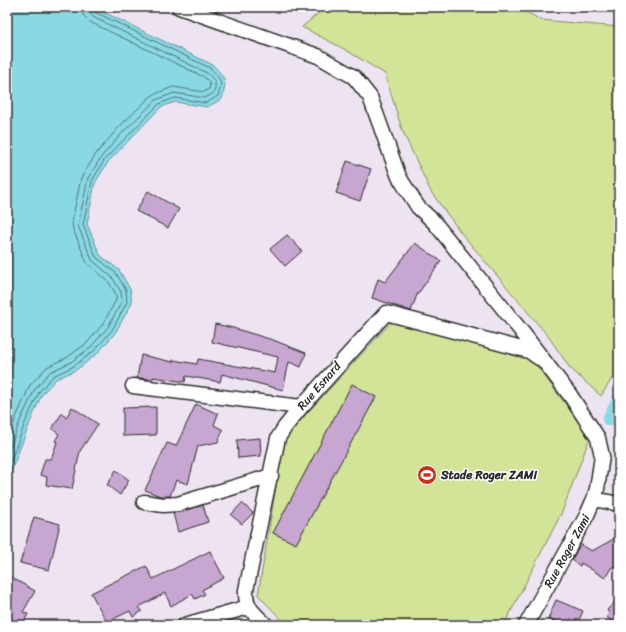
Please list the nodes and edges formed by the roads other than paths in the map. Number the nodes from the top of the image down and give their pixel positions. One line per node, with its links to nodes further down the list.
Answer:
1 (179, 7): 2 (street)
2 (543, 360): 4 (street, Rue Esnard); 6 (street)
3 (133, 386): 4 (street)
4 (301, 407): 5 (street, Rue Esnard)
5 (271, 476): 7 (street); 9 (street, Rue Esnard)
6 (594, 499): 8 (street, Rue Roger Zami); 12 (street, Rue Roger Zami)
7 (144, 502)
8 (619, 504)
9 (248, 608): 10 (street); 11 (street)
10 (185, 625)
11 (266, 625)
12 (526, 625)

